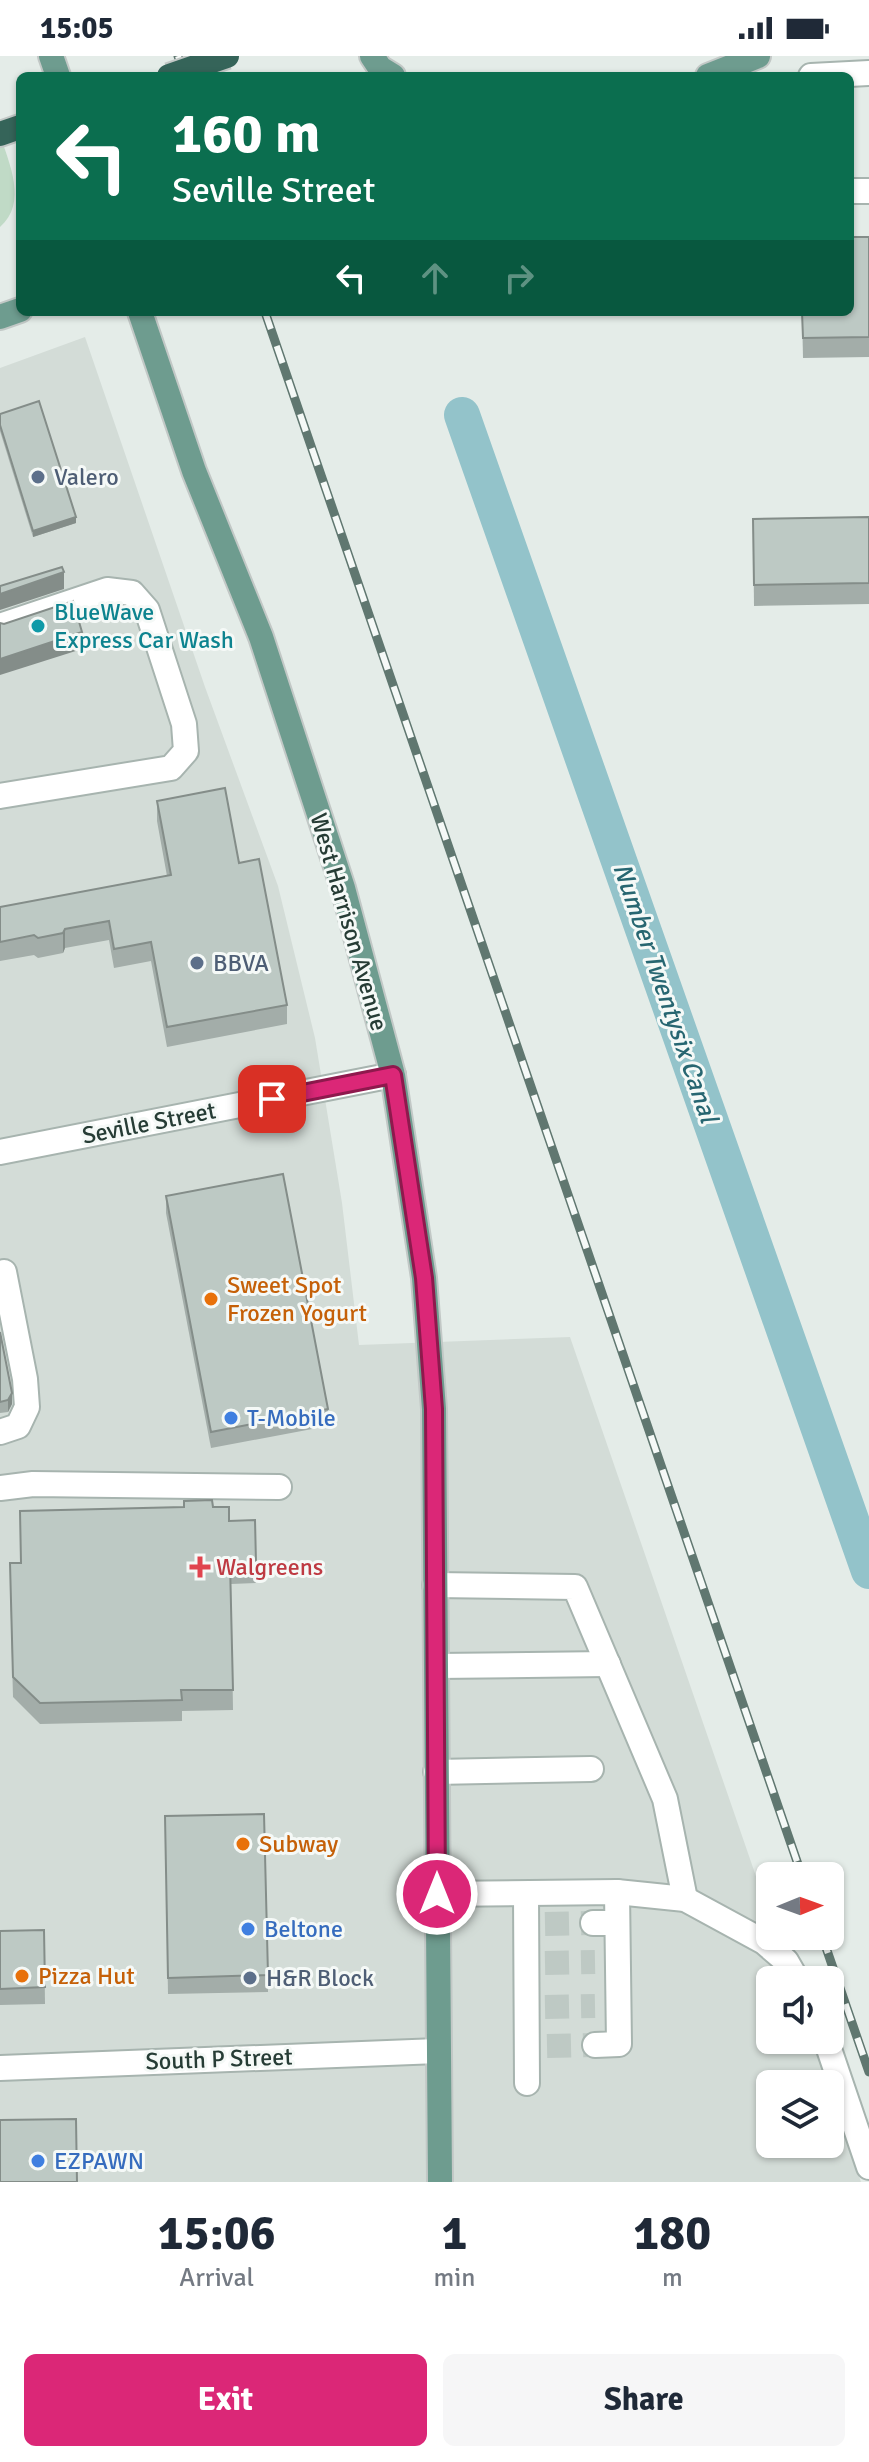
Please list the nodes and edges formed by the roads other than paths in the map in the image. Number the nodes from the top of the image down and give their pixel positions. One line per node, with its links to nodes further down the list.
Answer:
1 (227, 56): 4 (highway, bridge)
2 (372, 56): 5 (main road)
3 (758, 56): 6 (main road)
4 (181, 72)
5 (386, 72)
6 (718, 72)
7 (141, 316): 10 (main road, West Harrison Avenue)
8 (0, 626): 9 (street)
9 (0, 796)
10 (393, 1075): 11 (street, Seville Street); 16 (main road, West Harrison Avenue)
11 (0, 1152)
12 (4, 1272): 13 (street)
13 (0, 1432)
14 (279, 1487): 15 (street)
15 (0, 1488)
16 (435, 1585): 17 (street); 18 (main road, West Harrison Avenue)
17 (608, 1664): 18 (street); 24 (street)
18 (436, 1666): 20 (main road, West Harrison Avenue)
19 (591, 1769): 20 (street)
20 (436, 1772): 22 (main road, West Harrison Avenue)
21 (617, 1892): 23 (street); 24 (street); 26 (street)
22 (437, 1894): 23 (street); 27 (main road, West Harrison Avenue)
23 (526, 1895): 30 (street)
24 (685, 1899): 25 (street)
25 (789, 1966)
26 (595, 2045)
27 (438, 2051): 29 (street, South P Street); 32 (main road, West Harrison Avenue)
28 (831, 2054): 31 (street)
29 (0, 2068)
30 (527, 2083)
31 (869, 2167)
32 (440, 2182)

